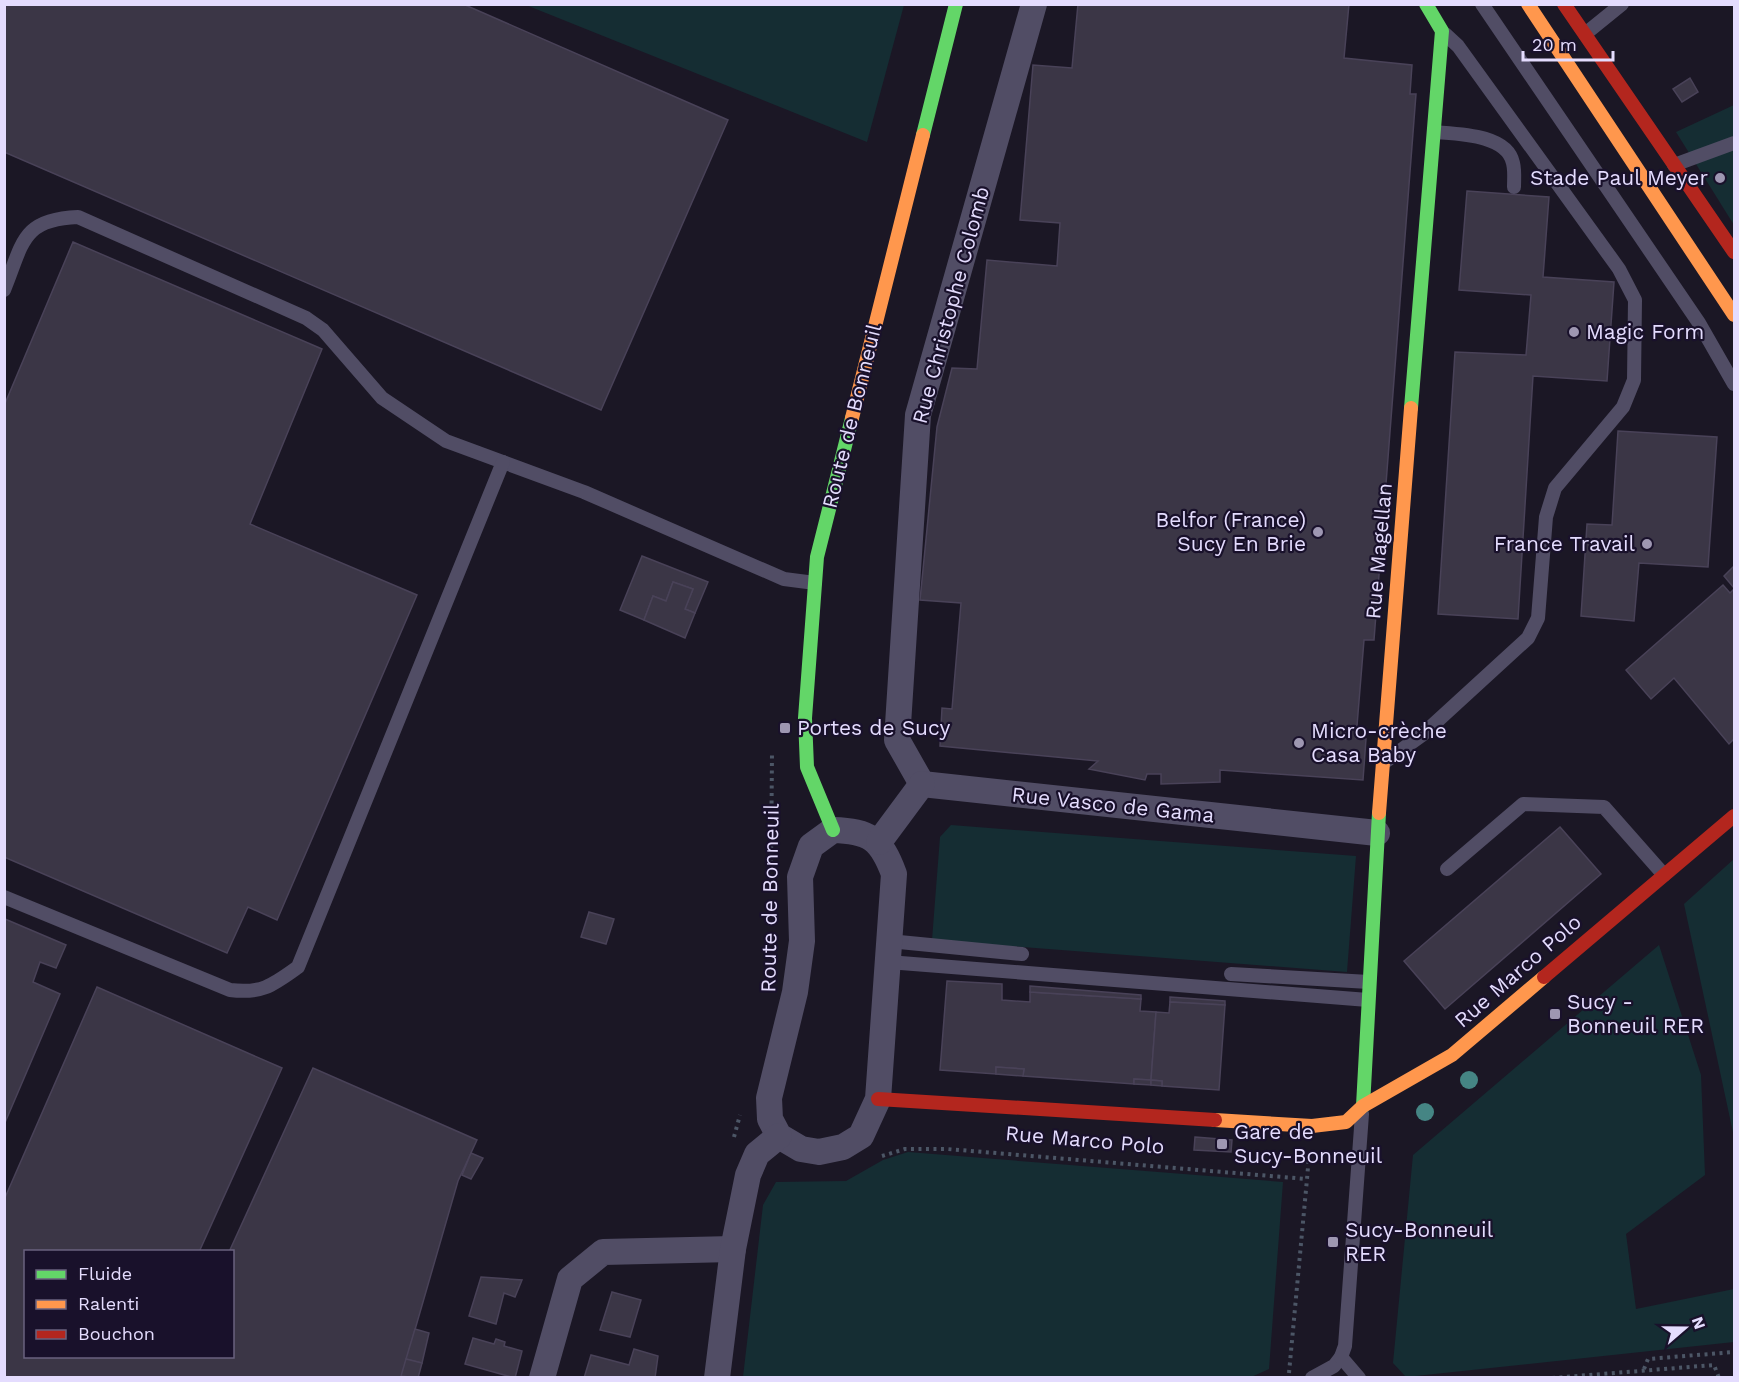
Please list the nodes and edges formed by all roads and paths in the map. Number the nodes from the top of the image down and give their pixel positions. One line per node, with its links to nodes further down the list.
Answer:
1 (956, 4): 20 (street, Route de Bonneuil)
2 (1034, 4): 23 (street, Rue Christophe Colomb)
3 (1426, 4): 8 (street)
4 (1482, 4): 18 (lane)
5 (1528, 4): 9 (street)
6 (1564, 4): 9 (street)
7 (1622, 4): 9 (lane)
8 (1442, 31): 10 (street, Rue Magellan); 22 (lane)
9 (1569, 39): 12 (street); 13 (street)
10 (1434, 132): 14 (lane); 22 (street, Rue Magellan)
11 (1734, 143): 12 (lane)
12 (1675, 165): 13 (lane); 15 (street)
13 (1636, 168): 17 (street)
14 (1514, 188)
15 (1734, 252)
16 (4, 290): 19 (lane)
17 (1734, 315)
18 (1734, 384)
19 (503, 462): 20 (lane); 31 (lane)
20 (815, 584): 25 (street, Route de Bonneuil)
21 (772, 751): 29 (path, Route de Bonneuil)
22 (1382, 764): 26 (street, Rue Magellan)
23 (922, 784): 26 (street, Rue Vasco de Gama); 27 (street)
24 (1734, 816): 30 (street, Rue Marco Polo)
25 (833, 830): 27 (street); 41 (street)
26 (1377, 833): 35 (street, Rue Magellan)
27 (879, 842): 32 (street)
28 (1447, 869): 30 (lane)
29 (771, 875)
30 (1664, 875): 38 (street, Rue Marco Polo)
31 (4, 897)
32 (888, 952): 33 (lane); 36 (lane); 37 (street)
33 (1022, 954)
34 (1231, 974): 35 (lane)
35 (1369, 982): 36 (street, Rue Magellan)
36 (1368, 1000): 38 (street, Rue Magellan)
37 (878, 1099): 40 (street, Rue Marco Polo); 41 (street)
38 (1363, 1106): 40 (street, Rue Marco Polo); 47 (lane)
39 (742, 1107): 42 (path)
40 (1312, 1126): 44 (path)
41 (779, 1136): 45 (street)
42 (733, 1138)
43 (875, 1160): 44 (path, Rue Marco Polo)
44 (1307, 1179): 48 (path)
45 (733, 1249): 50 (street); 51 (street)
46 (1734, 1352): 49 (path)
47 (1341, 1357): 52 (lane); 53 (lane)
48 (1289, 1369)
49 (1644, 1369): 54 (path); 55 (path)
50 (542, 1377)
51 (717, 1377)
52 (1312, 1377)
53 (1359, 1377)
54 (1552, 1377)
55 (1719, 1377)

